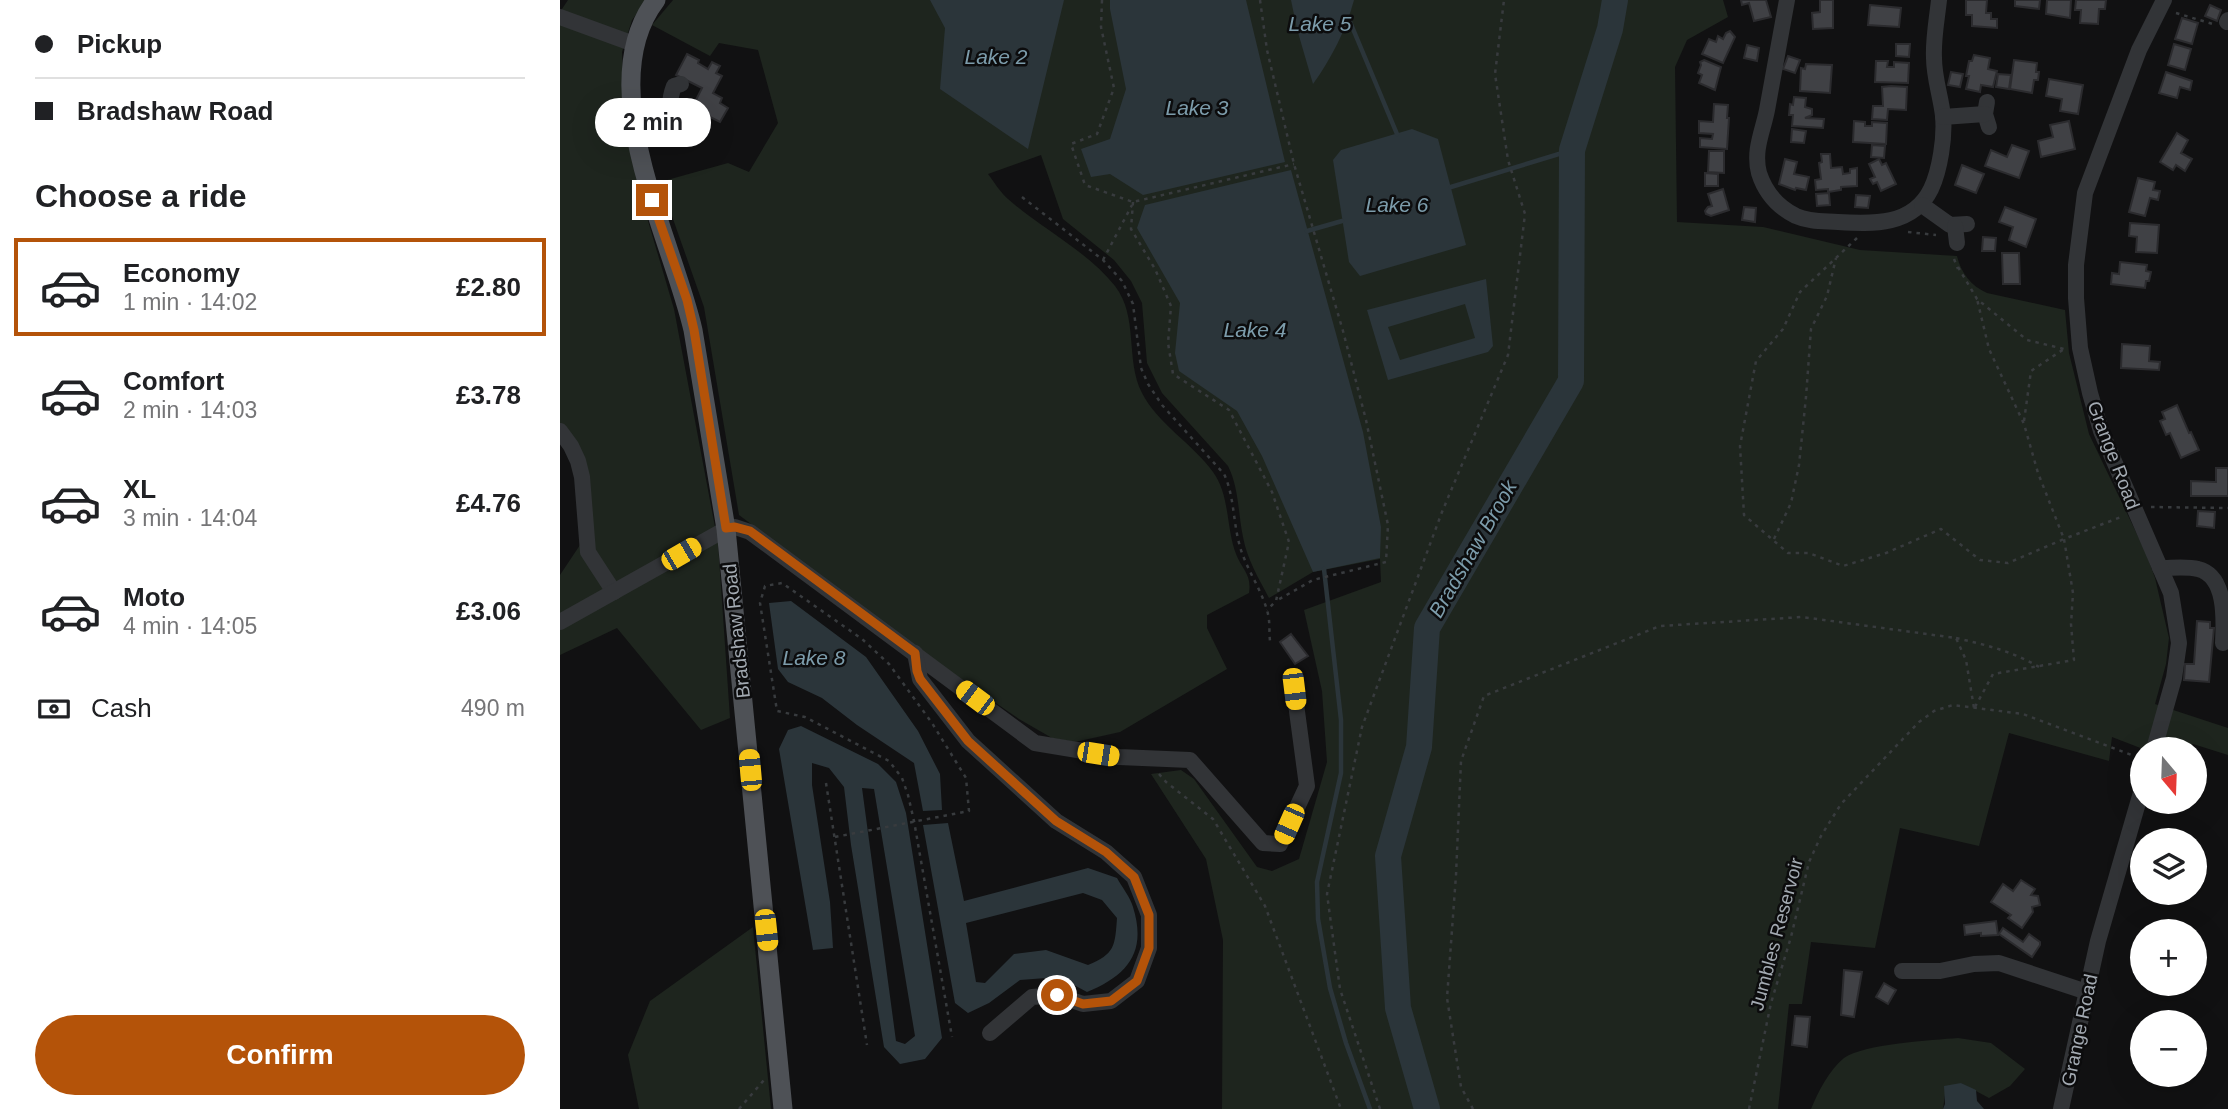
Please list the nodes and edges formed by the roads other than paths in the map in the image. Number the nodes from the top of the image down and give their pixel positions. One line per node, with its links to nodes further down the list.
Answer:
1 (656, 0): 6 (main road, Bradshaw Road)
2 (1787, 0): 11 (street)
3 (1939, 0): 9 (street)
4 (2162, 4): 15 (street, Grange Road)
5 (560, 18): 6 (street)
6 (634, 44): 10 (main road, Bradshaw Road)
7 (681, 84): 10 (street)
8 (1987, 114): 9 (street)
9 (1943, 117): 11 (street)
10 (636, 132): 14 (main road, Bradshaw Road)
11 (1922, 205): 12 (street)
12 (1956, 237)
13 (560, 431): 16 (street)
14 (726, 528): 16 (street); 19 (street); 26 (main road, Bradshaw Road)
15 (2160, 568): 18 (street); 21 (street, Grange Road)
16 (614, 592): 17 (street)
17 (560, 622)
18 (2223, 643)
19 (915, 653): 20 (street); 25 (street)
20 (1294, 689)
21 (2157, 737)
22 (2135, 814): 24 (street, Grange Road)
23 (1902, 971): 24 (street)
24 (2087, 992): 27 (street, Grange Road)
25 (990, 1033)
26 (783, 1109)
27 (2061, 1109)

